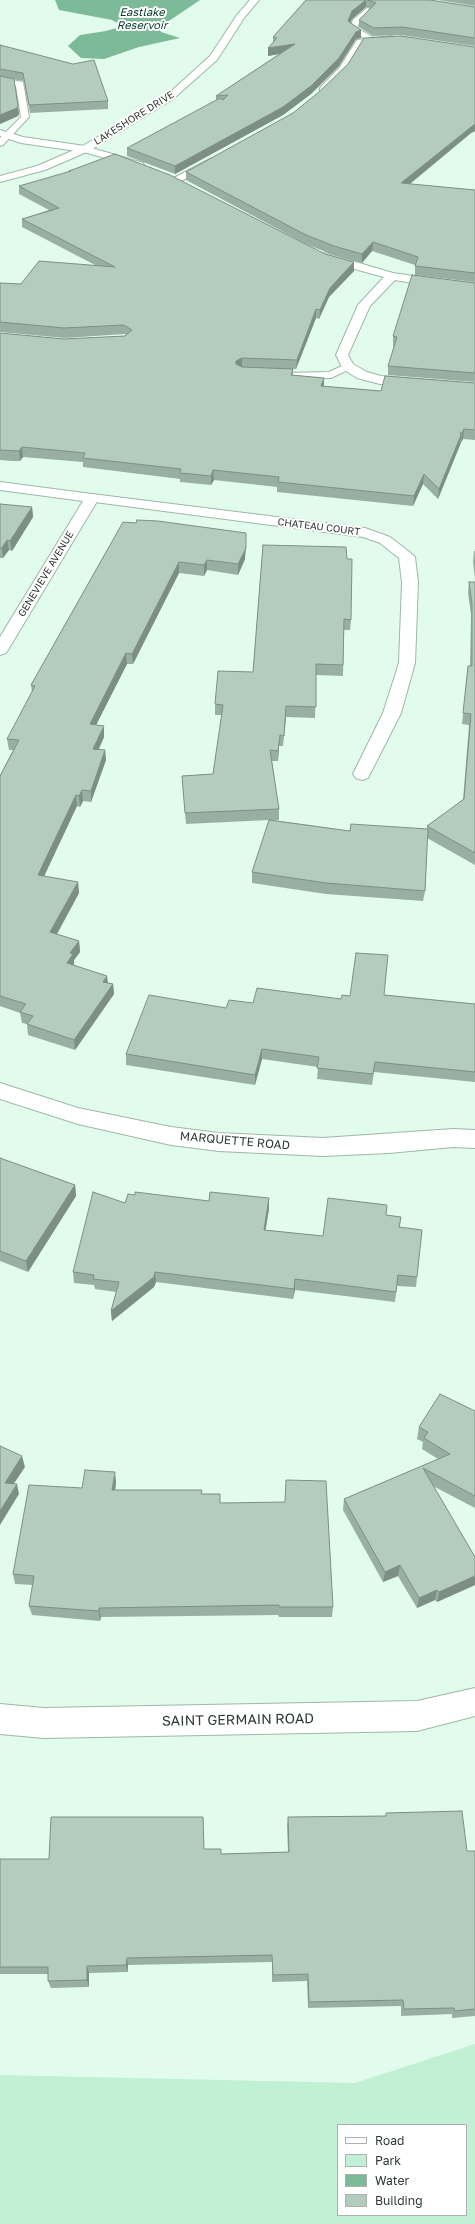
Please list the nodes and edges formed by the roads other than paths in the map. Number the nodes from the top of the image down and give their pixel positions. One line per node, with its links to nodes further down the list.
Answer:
1 (255, 0): 8 (street, LAKESHORE DRIVE)
2 (370, 10): 4 (lane)
3 (401, 39): 4 (street)
4 (371, 40): 6 (street)
5 (0, 80): 7 (lane)
6 (315, 97)
7 (3, 137): 8 (street)
8 (85, 149): 10 (street); 12 (street, LAKESHORE DRIVE)
9 (222, 156): 13 (street)
10 (148, 169)
11 (161, 174): 13 (street)
12 (0, 179)
13 (175, 180): 14 (street)
14 (190, 187)
15 (315, 253): 16 (street)
16 (392, 276): 17 (street); 18 (street)
17 (475, 287)
18 (348, 366): 19 (lane); 20 (street)
19 (273, 375)
20 (475, 388)
21 (0, 486): 22 (street, CHATEAU COURT)
22 (92, 498): 23 (street, GENEVIEVE AVENUE); 24 (street, CHATEAU COURT)
23 (0, 650)
24 (362, 774)
25 (0, 1091): 26 (street, MARQUETTE ROAD)
26 (475, 1139)
27 (475, 1702): 28 (street, SAINT GERMAIN ROAD)
28 (0, 1719)

